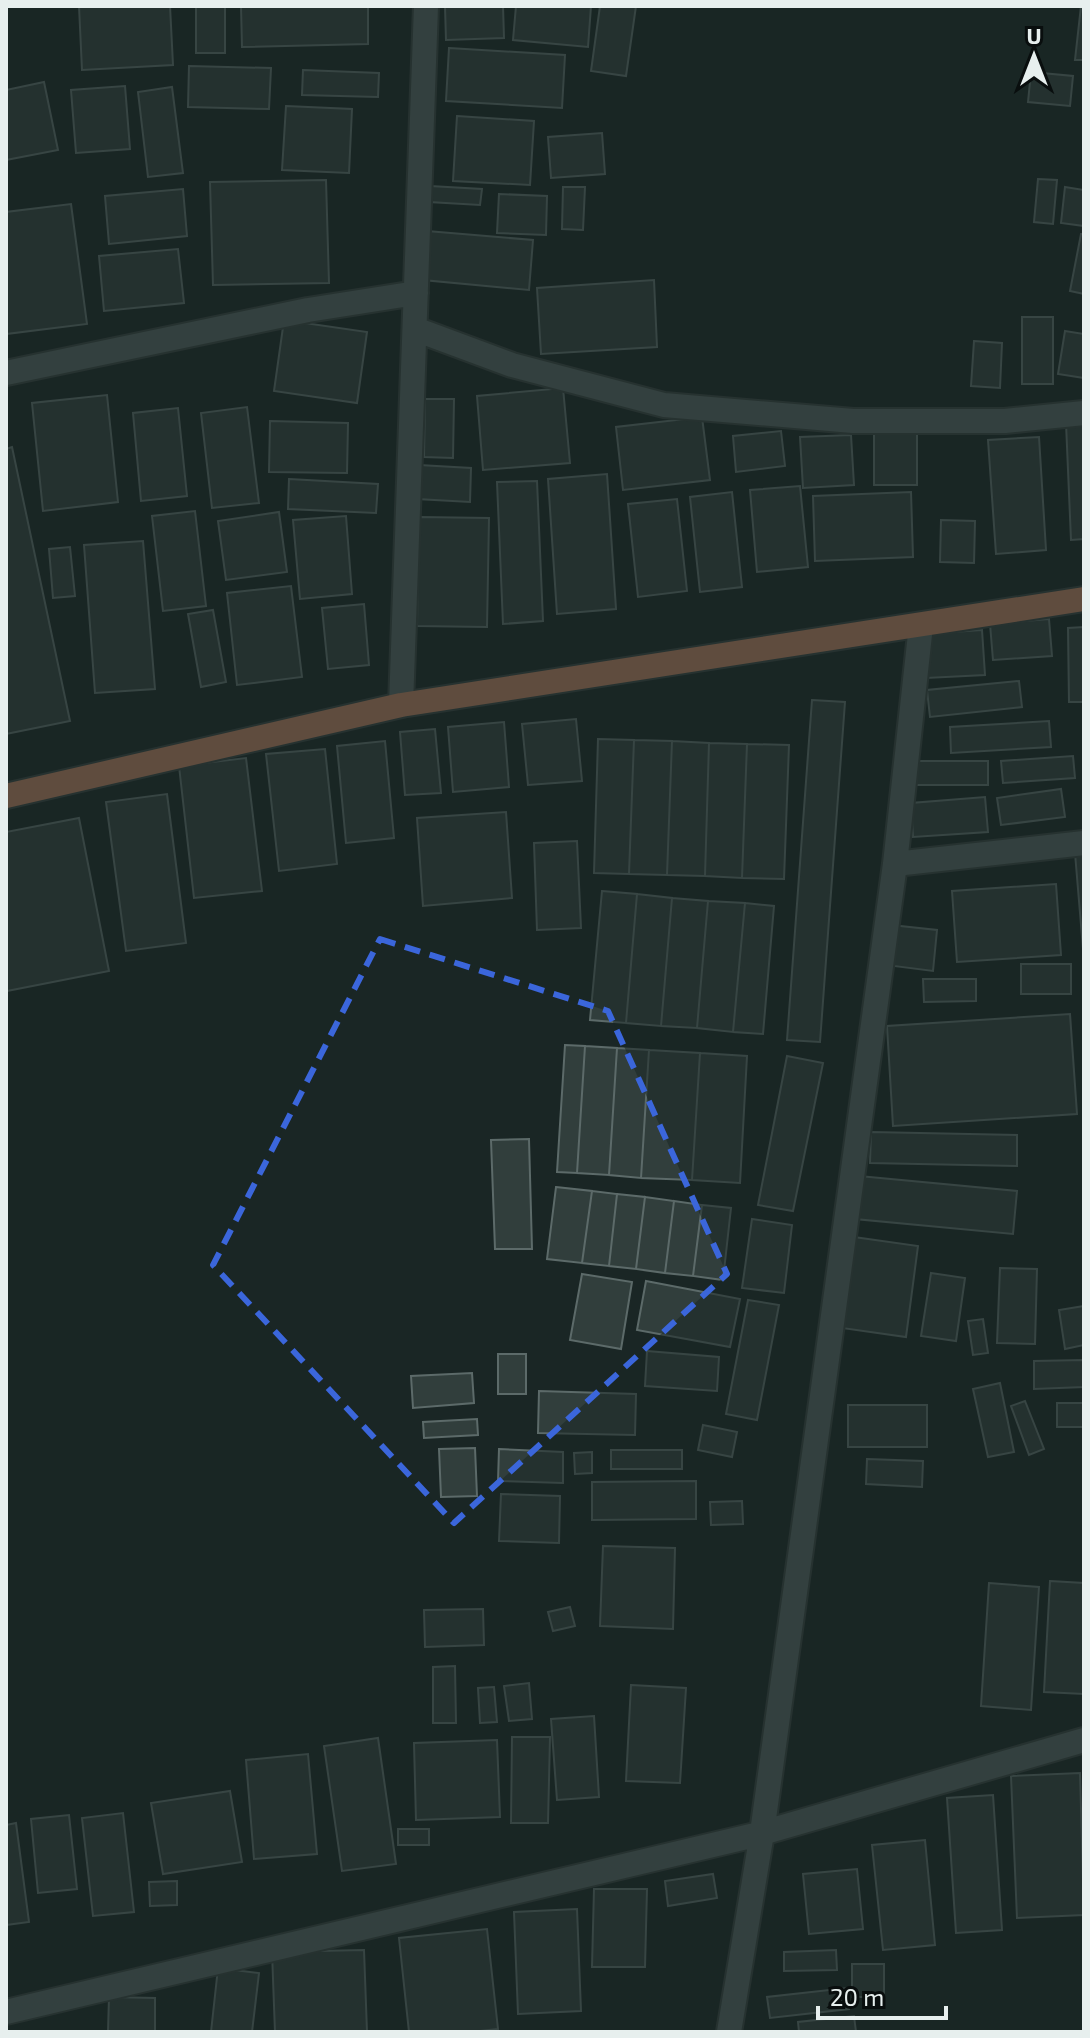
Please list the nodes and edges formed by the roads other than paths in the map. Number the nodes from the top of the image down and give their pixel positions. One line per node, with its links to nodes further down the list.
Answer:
1 (426, 6): 2 (street)
2 (416, 293): 3 (street); 4 (street)
3 (415, 329): 5 (street); 8 (street)
4 (6, 373)
5 (1084, 413)
6 (1084, 599): 7 (main road)
7 (921, 625): 8 (main road); 11 (street)
8 (401, 705): 9 (main road)
9 (6, 796)
10 (1084, 843): 11 (street)
11 (895, 864): 13 (street)
12 (1084, 1740): 13 (street)
13 (762, 1833): 14 (street); 15 (street)
14 (6, 2012)
15 (729, 2032)

